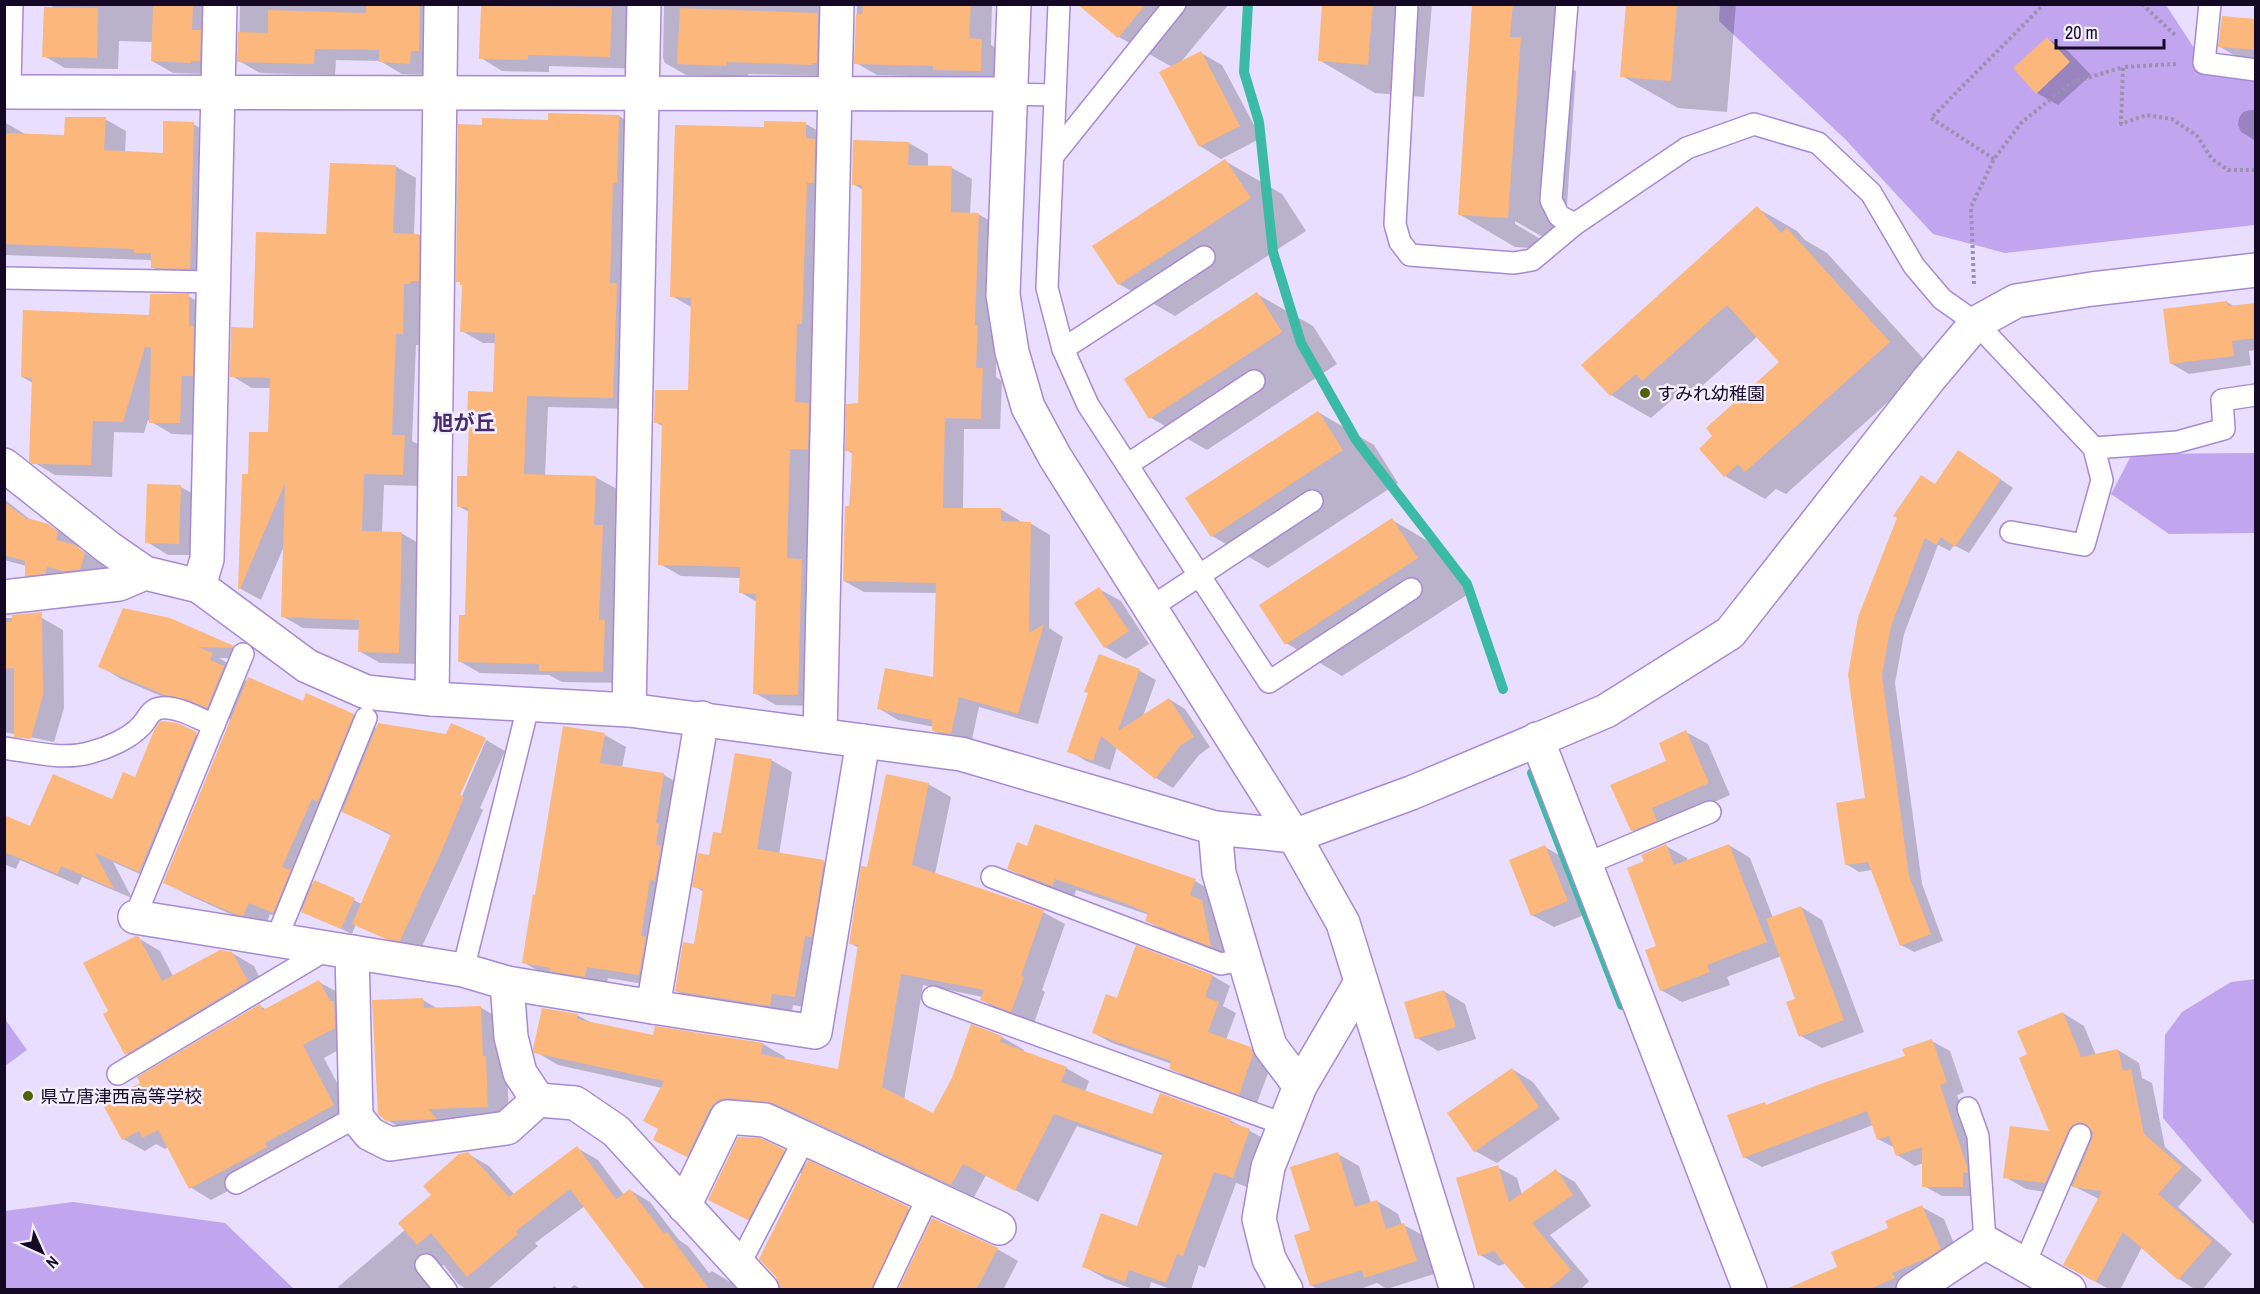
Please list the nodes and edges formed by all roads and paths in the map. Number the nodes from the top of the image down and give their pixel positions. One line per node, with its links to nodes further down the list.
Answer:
1 (6, 4): 17 (street)
2 (220, 4): 19 (street)
3 (441, 4): 20 (street)
4 (644, 4): 21 (street)
5 (837, 4): 22 (street)
6 (1014, 4): 23 (street)
7 (1059, 4): 24 (lane)
8 (1175, 4): 25 (lane)
9 (1407, 4): 28 (lane)
10 (1567, 4): 28 (lane)
11 (2044, 4): 26 (path)
12 (2142, 4): 14 (path)
13 (2211, 4): 14 (lane)
14 (2204, 63): 15 (path); 16 (lane)
15 (2123, 67): 26 (path); 27 (path)
16 (2256, 70)
17 (4, 82)
18 (4, 92): 19 (street)
19 (218, 93): 20 (street); 32 (street)
20 (439, 94): 21 (street); 49 (street)
21 (643, 94): 22 (street); 50 (street)
22 (834, 94): 23 (street); 55 (street)
23 (1010, 94): 24 (lane); 47 (street)
24 (1055, 95): 25 (lane)
25 (1053, 156): 34 (lane)
26 (1994, 159): 33 (path)
27 (2256, 170)
28 (1575, 224): 33 (lane)
29 (1204, 257): 34 (lane)
30 (2256, 270): 33 (street)
31 (4, 278): 32 (lane)
32 (214, 282): 44 (street)
33 (1976, 323): 37 (lane); 56 (street)
34 (1063, 349): 39 (lane)
35 (1254, 381): 39 (lane)
36 (2256, 395): 37 (lane)
37 (2094, 448): 41 (lane)
38 (4, 465): 42 (street)
39 (1127, 465): 43 (lane)
40 (1312, 501): 43 (lane)
41 (2011, 532)
42 (145, 573): 44 (street); 46 (street)
43 (1200, 577): 45 (lane); 47 (lane)
44 (199, 586): 49 (street)
45 (1411, 589)
46 (4, 597)
47 (1150, 608): 61 (street)
48 (243, 654): 54 (lane)
49 (432, 699): 50 (street)
50 (630, 710): 52 (street)
51 (366, 718): 65 (lane)
52 (702, 718): 55 (street); 72 (street)
53 (525, 719): 68 (lane)
54 (214, 725): 58 (lane); 64 (lane)
55 (820, 735): 57 (street)
56 (1537, 739): 61 (street); 62 (street)
57 (863, 741): 60 (street); 72 (street)
58 (4, 748)
59 (1710, 812): 62 (lane)
60 (1215, 828): 61 (street); 67 (street)
61 (1294, 836): 69 (street)
62 (1586, 864): 94 (street)
63 (992, 877): 67 (lane)
64 (135, 917): 65 (street)
65 (276, 940): 66 (street)
66 (341, 950): 68 (street); 73 (lane); 77 (street)
67 (1245, 959): 74 (street)
68 (463, 970): 70 (street)
69 (1361, 982): 74 (street); 93 (street)
70 (507, 983): 72 (street); 75 (street)
71 (933, 997): 78 (lane)
72 (652, 1007)
73 (118, 1074)
74 (1300, 1086): 78 (street)
75 (538, 1100): 77 (street); 83 (street)
76 (1968, 1108): 85 (lane)
77 (356, 1117): 81 (lane)
78 (1286, 1125): 92 (street)
79 (2080, 1135): 88 (lane)
80 (805, 1138): 82 (street); 83 (street); 87 (lane)
81 (236, 1183)
82 (929, 1195): 84 (street); 91 (lane)
83 (684, 1206): 87 (street)
84 (999, 1228)
85 (1985, 1242): 88 (street); 95 (street)
86 (426, 1265): 89 (lane)
87 (739, 1265): 90 (street)
88 (2024, 1265): 96 (street)
89 (446, 1290)
90 (762, 1290)
91 (884, 1290)
92 (1286, 1290)
93 (1457, 1290)
94 (1750, 1290)
95 (1913, 1290)
96 (2068, 1290)

